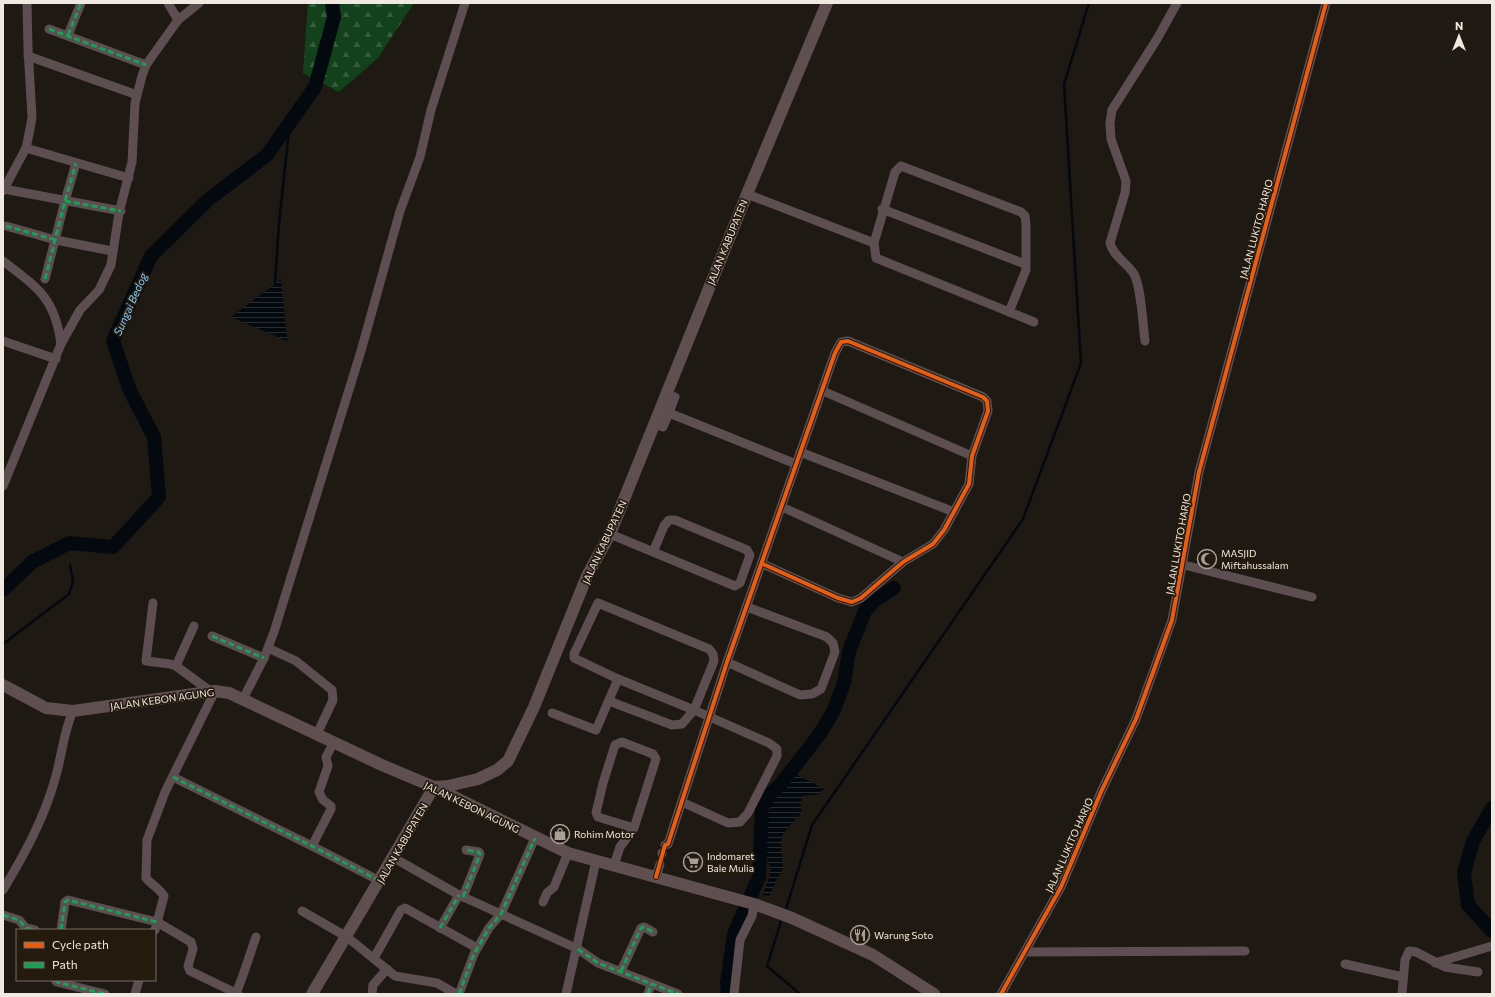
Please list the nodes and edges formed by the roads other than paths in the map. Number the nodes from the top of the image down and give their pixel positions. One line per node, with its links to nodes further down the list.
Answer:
1 (27, 3): 12 (street)
2 (81, 3): 11 (street)
3 (168, 3): 9 (street)
4 (199, 3): 9 (street)
5 (465, 3): 56 (street)
6 (827, 3): 19 (main road, JALAN KABUPATEN)
7 (1177, 3): 33 (street)
8 (1326, 3): 50 (street, JALAN LUKITO HARJO)
9 (178, 20): 13 (street)
10 (49, 29): 11 (street)
11 (68, 35): 13 (street)
12 (28, 56): 14 (street); 15 (street)
13 (146, 65): 14 (street)
14 (137, 95): 17 (street)
15 (26, 148): 16 (street); 18 (street)
16 (76, 163): 17 (street); 20 (street)
17 (129, 178): 22 (street)
18 (4, 190): 20 (street)
19 (747, 194): 25 (street); 37 (main road, JALAN KABUPATEN)
20 (64, 201): 22 (street); 24 (street)
21 (882, 209): 25 (street); 28 (street); 28 (street)
22 (120, 210): 26 (street)
23 (6, 226): 24 (street)
24 (56, 240): 26 (street); 29 (street)
25 (874, 244): 30 (street)
26 (112, 251): 34 (street)
27 (3, 262): 34 (street)
28 (1025, 264): 30 (street)
29 (45, 279)
30 (1009, 312): 31 (street)
31 (1034, 322)
32 (3, 341): 35 (street)
33 (1145, 341)
34 (61, 344): 35 (street)
35 (56, 359): 43 (street)
36 (823, 391): 40 (street); 41 (street); 41 (street)
37 (666, 393): 38 (street); 39 (main road, JALAN KABUPATEN)
38 (669, 413): 39 (street); 42 (street)
39 (654, 424): 46 (main road, JALAN KABUPATEN)
40 (800, 452): 42 (street); 45 (street)
41 (972, 456): 45 (street)
42 (796, 464): 44 (street)
43 (3, 486)
44 (782, 507): 48 (street); 49 (street)
45 (954, 512): 48 (street)
46 (610, 534): 47 (street); 72 (main road, JALAN KABUPATEN)
47 (653, 552): 47 (street)
48 (903, 562): 49 (street)
49 (763, 564): 53 (street)
50 (1184, 564): 51 (street); 103 (street, JALAN LUKITO HARJO)
51 (1312, 597)
52 (153, 603): 59 (street)
53 (747, 607): 58 (street); 58 (street)
54 (194, 626): 59 (street)
55 (212, 636): 57 (street)
56 (268, 648): 57 (street); 69 (street)
57 (264, 658): 63 (street)
58 (727, 662): 68 (street)
59 (176, 666): 62 (street)
60 (618, 680): 64 (street); 65 (street); 65 (street)
61 (3, 685): 66 (main road, JALAN KEBON AGUNG)
62 (213, 691): 63 (main road, JALAN KEBON AGUNG); 66 (main road, JALAN KEBON AGUNG); 71 (street)
63 (243, 699): 69 (main road, JALAN KEBON AGUNG)
64 (609, 701): 65 (street); 67 (street)
65 (694, 710): 68 (street)
66 (73, 711): 86 (street)
67 (552, 713)
68 (710, 718): 73 (street); 73 (street)
69 (317, 734): 70 (main road, JALAN KEBON AGUNG)
70 (334, 742): 72 (main road, JALAN KEBON AGUNG); 76 (street)
71 (173, 777): 76 (street); 93 (street)
72 (434, 788): 75 (main road, JALAN KEBON AGUNG); 80 (main road, JALAN KABUPATEN)
73 (682, 802): 78 (street)
74 (634, 828): 74 (street); 83 (street)
75 (535, 838): 79 (main road, JALAN KEBON AGUNG); 91 (street)
76 (312, 846): 85 (street)
77 (466, 850): 87 (street)
78 (663, 850)
79 (568, 853): 81 (main road, JALAN KEBON AGUNG); 88 (street)
80 (394, 858): 85 (main road, JALAN KABUPATEN); 87 (street)
81 (596, 861): 83 (main road, JALAN KEBON AGUNG); 102 (street)
82 (660, 864): 84 (street)
83 (614, 865): 84 (main road, JALAN KEBON AGUNG)
84 (656, 877): 89 (main road, JALAN KEBON AGUNG)
85 (380, 881): 98 (main road, JALAN KABUPATEN)
86 (3, 890)
87 (461, 896): 91 (street); 94 (street)
88 (543, 902)
89 (754, 904): 124 (street); 125 (main road, JALAN KEBON AGUNG)
90 (302, 911): 98 (street)
91 (501, 914): 100 (street); 102 (street)
92 (3, 915): 95 (street)
93 (156, 926): 96 (street); 115 (street)
94 (440, 928): 100 (street); 105 (street)
95 (30, 929)
96 (61, 929)
97 (654, 932): 109 (street)
98 (347, 937): 105 (street); 118 (main road, JALAN KABUPATEN)
99 (256, 938): 115 (street)
100 (476, 948): 120 (street)
101 (1488, 948): 106 (street)
102 (578, 949): 109 (street); 121 (street)
103 (1025, 952): 104 (street); 126 (street, JALAN LUKITO HARJO)
104 (1245, 952)
105 (374, 958): 108 (street)
106 (1435, 963): 110 (street); 111 (street)
107 (1345, 964): 111 (street)
108 (387, 969): 119 (street); 120 (street)
109 (621, 971): 114 (street)
110 (1478, 972)
111 (1403, 977): 127 (street)
112 (56, 981): 116 (street)
113 (139, 981): 117 (street)
114 (652, 984): 122 (street); 123 (street)
115 (234, 993)
116 (105, 994)
117 (135, 994)
118 (312, 994)
119 (372, 994)
120 (457, 994)
121 (566, 994)
122 (648, 994)
123 (678, 994)
124 (734, 994)
125 (934, 994)
126 (1001, 994)
127 (1402, 994)

